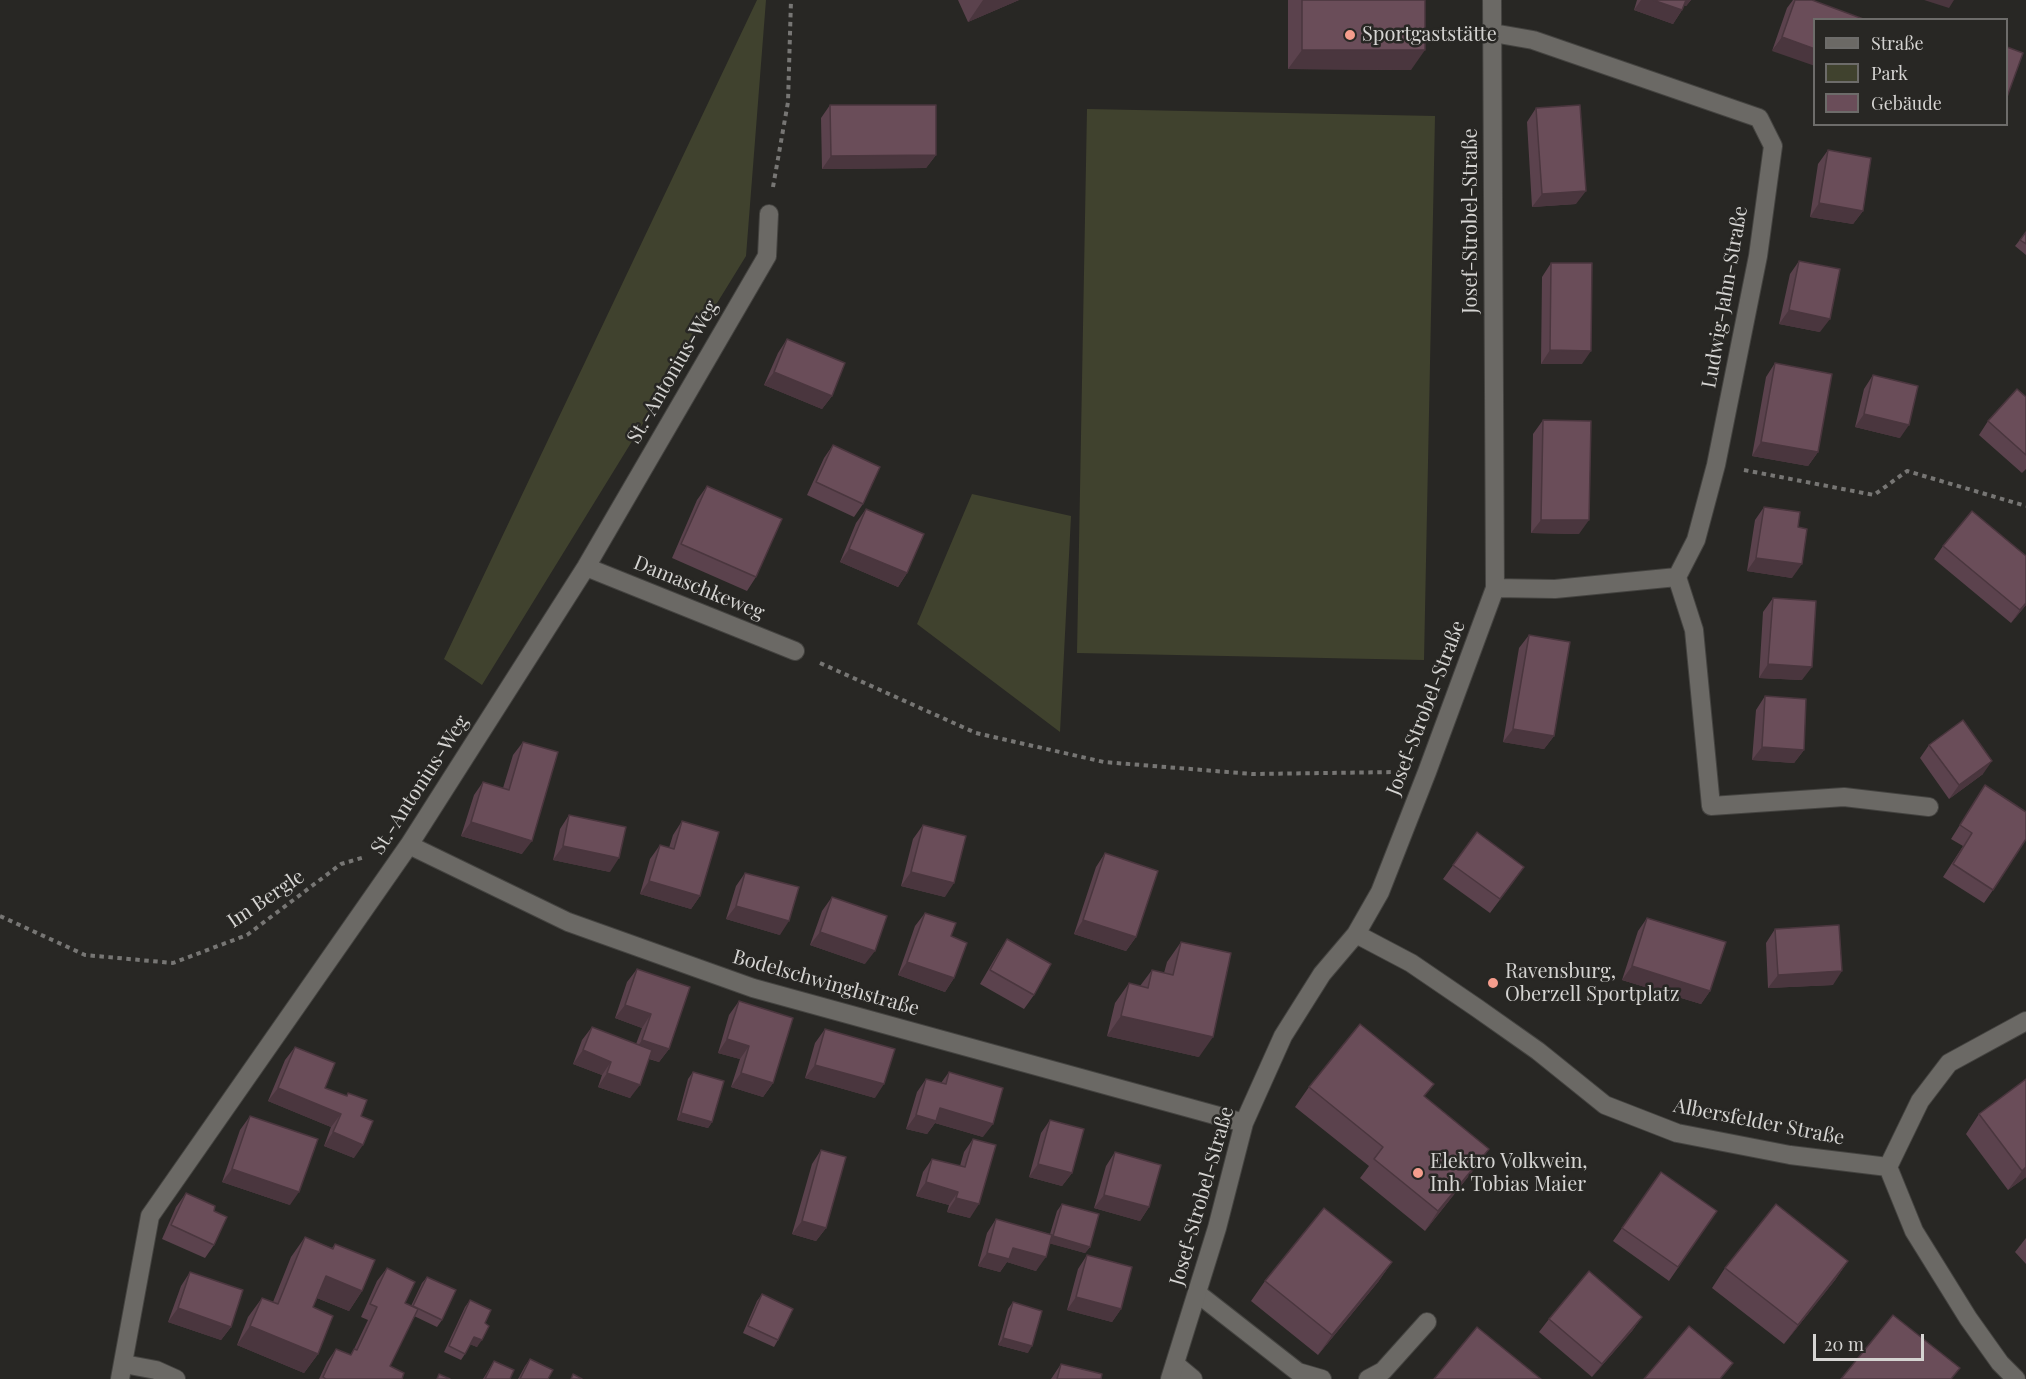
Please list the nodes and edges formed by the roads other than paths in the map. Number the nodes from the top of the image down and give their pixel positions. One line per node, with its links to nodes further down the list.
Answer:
1 (1492, 0): 2 (street, Josef-Strobel-Straße)
2 (1493, 33): 5 (street, Ludwig-Jahn-Straße); 6 (street, Josef-Strobel-Straße)
3 (769, 214): 4 (street, St.-Antonius-Weg)
4 (586, 567): 7 (street, Damaschkeweg); 9 (street, St.-Antonius-Weg)
5 (1677, 577): 6 (street); 8 (street)
6 (1495, 588): 10 (street, Josef-Strobel-Straße)
7 (795, 651)
8 (1929, 807)
9 (409, 845): 12 (street, Bodelschwinghstraße); 16 (street, St.-Antonius-Weg)
10 (1356, 934): 12 (street, Josef-Strobel-Straße); 13 (street, Albersfelder Straße)
11 (2026, 1021): 13 (street)
12 (1244, 1123): 14 (street, Josef-Strobel-Straße)
13 (1888, 1167): 22 (street)
14 (1197, 1293): 17 (street, Josef-Strobel-Straße); 20 (street)
15 (1427, 1322): 21 (street)
16 (122, 1371): 18 (street)
17 (1173, 1371): 19 (street)
18 (176, 1379)
19 (1193, 1379)
20 (1322, 1379)
21 (1368, 1379)
22 (2016, 1379)

